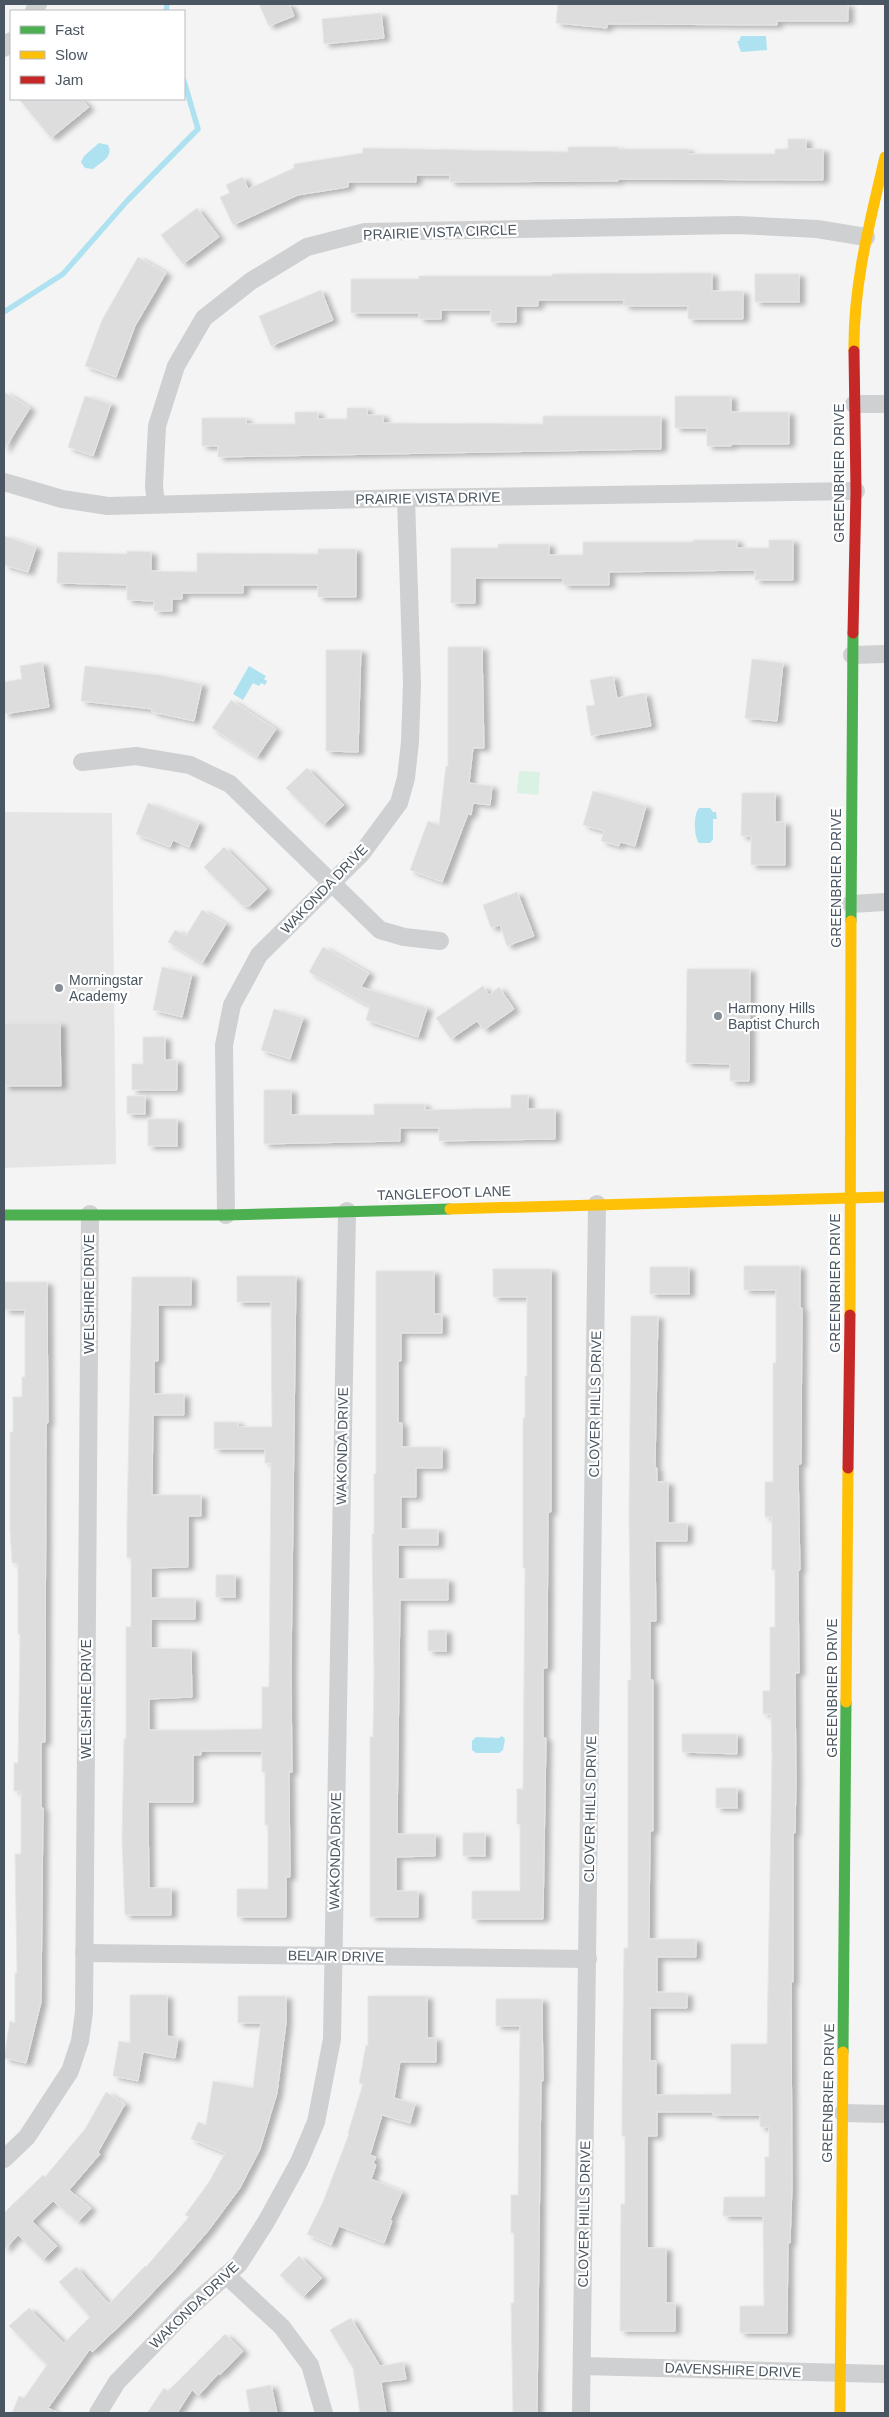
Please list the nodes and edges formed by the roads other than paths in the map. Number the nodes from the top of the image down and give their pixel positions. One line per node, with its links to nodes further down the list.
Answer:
1 (884, 164): 2 (street, GREENBRIER DRIVE)
2 (866, 238): 3 (street, GREENBRIER DRIVE); 8 (street, PRAIRIE VISTA CIRCLE)
3 (854, 404): 4 (street); 6 (street, GREENBRIER DRIVE)
4 (885, 404)
5 (4, 482): 8 (street, PRAIRIE VISTA DRIVE)
6 (856, 491): 7 (street, PRAIRIE VISTA DRIVE); 10 (street, GREENBRIER DRIVE)
7 (406, 498): 8 (street, PRAIRIE VISTA DRIVE); 12 (street, WAKONDA DRIVE)
8 (156, 504)
9 (885, 654): 10 (street)
10 (852, 655): 14 (street, GREENBRIER DRIVE)
11 (82, 762): 12 (street)
12 (332, 883): 15 (street); 21 (street, WAKONDA DRIVE)
13 (885, 902): 14 (street)
14 (850, 904): 17 (street, GREENBRIER DRIVE)
15 (440, 941)
16 (885, 1197): 17 (street, TANGLEFOOT LANE)
17 (850, 1198): 18 (street, TANGLEFOOT LANE); 26 (street, GREENBRIER DRIVE)
18 (597, 1204): 19 (street, TANGLEFOOT LANE); 25 (street, CLOVER HILLS DRIVE)
19 (347, 1211): 21 (street, TANGLEFOOT LANE); 24 (street, WAKONDA DRIVE)
20 (90, 1214): 21 (street, TANGLEFOOT LANE); 22 (street, TANGLEFOOT LANE); 23 (street, WELSHIRE DRIVE)
21 (226, 1215)
22 (4, 1216)
23 (84, 1953): 24 (street, BELAIR DRIVE); 28 (street, WELSHIRE DRIVE)
24 (333, 1956): 25 (street, BELAIR DRIVE); 29 (street, WAKONDA DRIVE)
25 (588, 1959): 30 (street, CLOVER HILLS DRIVE)
26 (843, 2114): 27 (street); 31 (street, GREENBRIER DRIVE)
27 (885, 2114)
28 (4, 2159)
29 (226, 2276): 33 (street, WAKONDA DRIVE); 34 (street)
30 (582, 2366): 31 (street, DAVENSHIRE DRIVE); 35 (street, CLOVER HILLS DRIVE)
31 (840, 2373): 32 (street, DAVENSHIRE DRIVE); 36 (street, GREENBRIER DRIVE)
32 (885, 2374)
33 (98, 2413)
34 (324, 2413)
35 (581, 2413)
36 (840, 2413)

